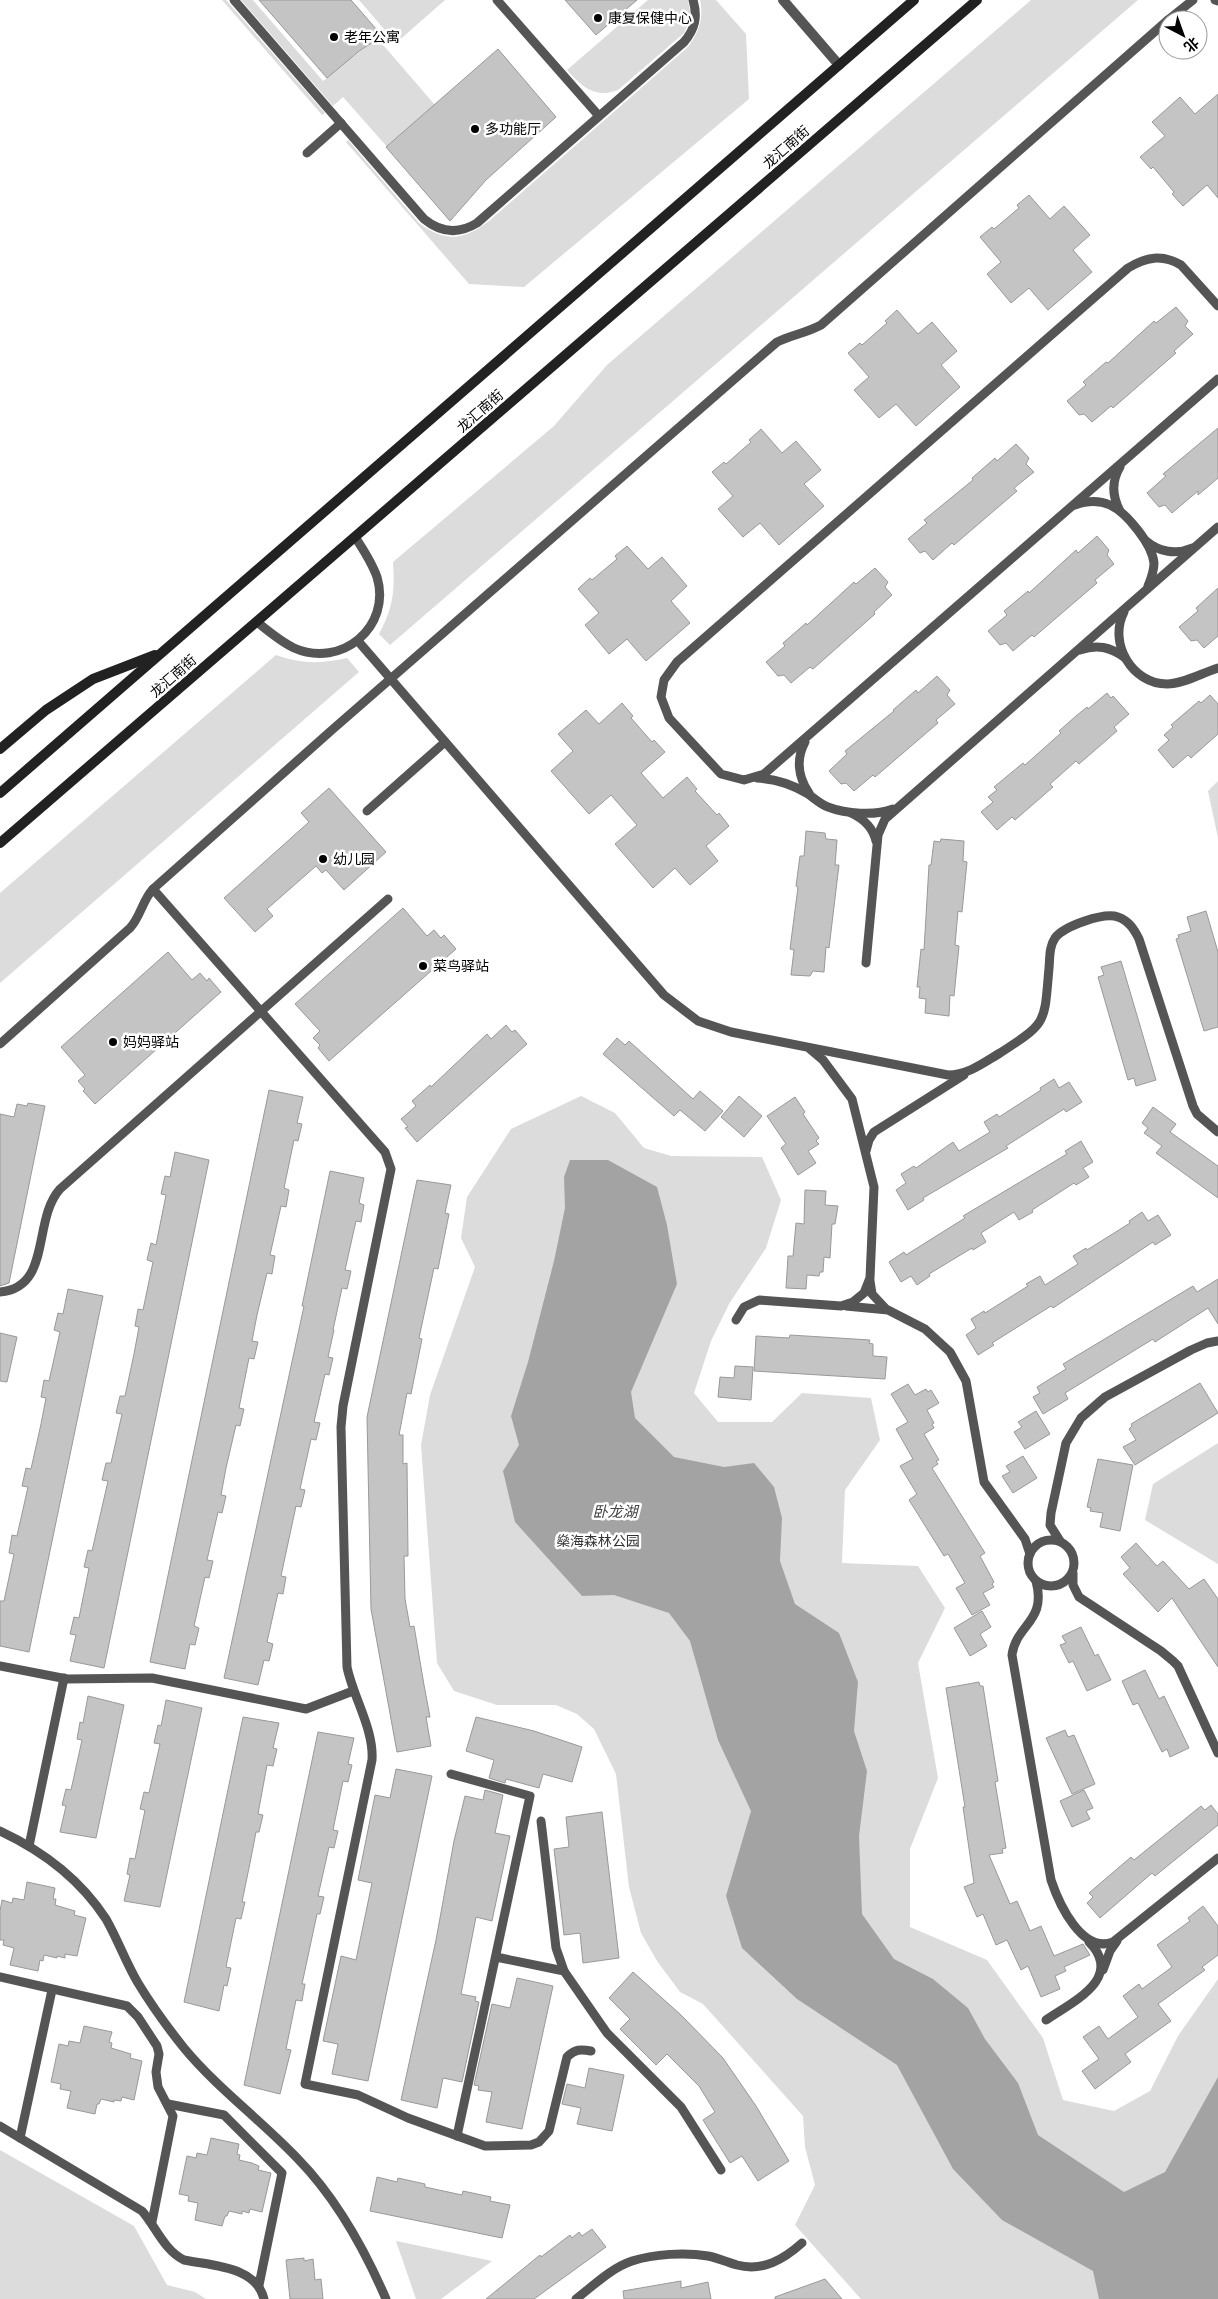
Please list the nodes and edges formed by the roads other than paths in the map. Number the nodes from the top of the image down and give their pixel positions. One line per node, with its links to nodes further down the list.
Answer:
1 (234, 0): 12 (lane)
2 (497, 0): 11 (lane)
3 (693, 0): 11 (lane)
4 (783, 0): 10 (street)
5 (914, 0): 10 (main road, 龙汇南街)
6 (977, 0): 20 (main road, 龙汇南街)
7 (1193, 0): 8 (lane)
8 (1180, 10)
9 (1158, 29): 31 (lane)
10 (839, 65): 28 (main road, 龙汇南街)
11 (599, 116): 12 (lane)
12 (341, 123): 13 (lane)
13 (307, 153)
14 (1218, 306): 35 (lane)
15 (1218, 379): 16 (lane)
16 (1123, 462): 17 (lane); 18 (lane)
17 (1071, 508): 18 (lane); 32 (lane)
18 (1122, 513): 21 (lane)
19 (1218, 527): 22 (lane)
20 (355, 537): 25 (main road, 龙汇南街); 26 (lane)
21 (1144, 539): 22 (lane); 23 (lane)
22 (1195, 547): 23 (lane)
23 (1145, 590): 24 (lane)
24 (1128, 605): 27 (lane); 29 (lane)
25 (257, 622): 26 (lane); 41 (main road, 龙汇南街)
26 (358, 641): 31 (lane)
27 (1073, 653): 29 (lane); 38 (lane)
28 (161, 654): 34 (main road); 36 (main road, 龙汇南街)
29 (1125, 658): 30 (lane)
30 (1218, 668)
31 (390, 679): 33 (lane); 43 (lane)
32 (808, 737): 35 (lane); 37 (lane)
33 (445, 742): 40 (lane); 48 (lane)
34 (0, 749)
35 (754, 778): 37 (lane)
36 (0, 792)
37 (812, 797): 39 (lane)
38 (896, 808): 39 (lane); 42 (lane)
39 (847, 810): 42 (lane)
40 (367, 811)
41 (0, 844)
42 (877, 846): 45 (lane)
43 (153, 889): 46 (lane); 47 (lane)
44 (388, 898): 46 (lane)
45 (866, 962)
46 (261, 1012): 53 (lane); 64 (lane)
47 (0, 1044)
48 (807, 1048): 49 (lane); 51 (lane)
49 (973, 1070): 50 (lane); 51 (lane)
50 (1218, 1132)
51 (866, 1154): 52 (lane)
52 (870, 1278): 54 (lane); 55 (lane)
53 (0, 1292)
54 (841, 1306): 55 (lane); 56 (lane)
55 (888, 1310): 59 (lane)
56 (736, 1320)
57 (1218, 1341): 58 (lane)
58 (1060, 1541): 59 (lane); 60 (lane)
59 (1030, 1554): 61 (lane)
60 (1073, 1572): 61 (lane); 65 (lane)
61 (1036, 1581): 71 (lane)
62 (0, 1666): 63 (lane)
63 (64, 1678): 64 (lane); 69 (lane)
64 (353, 1691): 82 (lane)
65 (1218, 1753)
66 (452, 1774): 73 (lane)
67 (541, 1821): 74 (lane)
68 (0, 1831): 69 (lane)
69 (30, 1846): 89 (lane)
70 (1218, 1858): 72 (lane)
71 (1084, 1937): 72 (lane); 75 (lane)
72 (1118, 1939): 75 (lane)
73 (496, 1957): 74 (lane); 82 (lane)
74 (564, 1971): 84 (lane)
75 (1100, 1976): 78 (lane)
76 (0, 1977): 77 (lane)
77 (52, 1990): 80 (lane); 83 (lane)
78 (1046, 2020)
79 (591, 2051): 82 (lane)
80 (168, 2104): 85 (lane); 87 (lane)
81 (0, 2126): 83 (lane)
82 (457, 2136)
83 (20, 2138): 85 (lane)
84 (721, 2170)
85 (152, 2222): 87 (lane)
86 (802, 2243): 90 (lane)
87 (258, 2285): 88 (lane)
88 (264, 2299)
89 (386, 2299)
90 (576, 2299)

